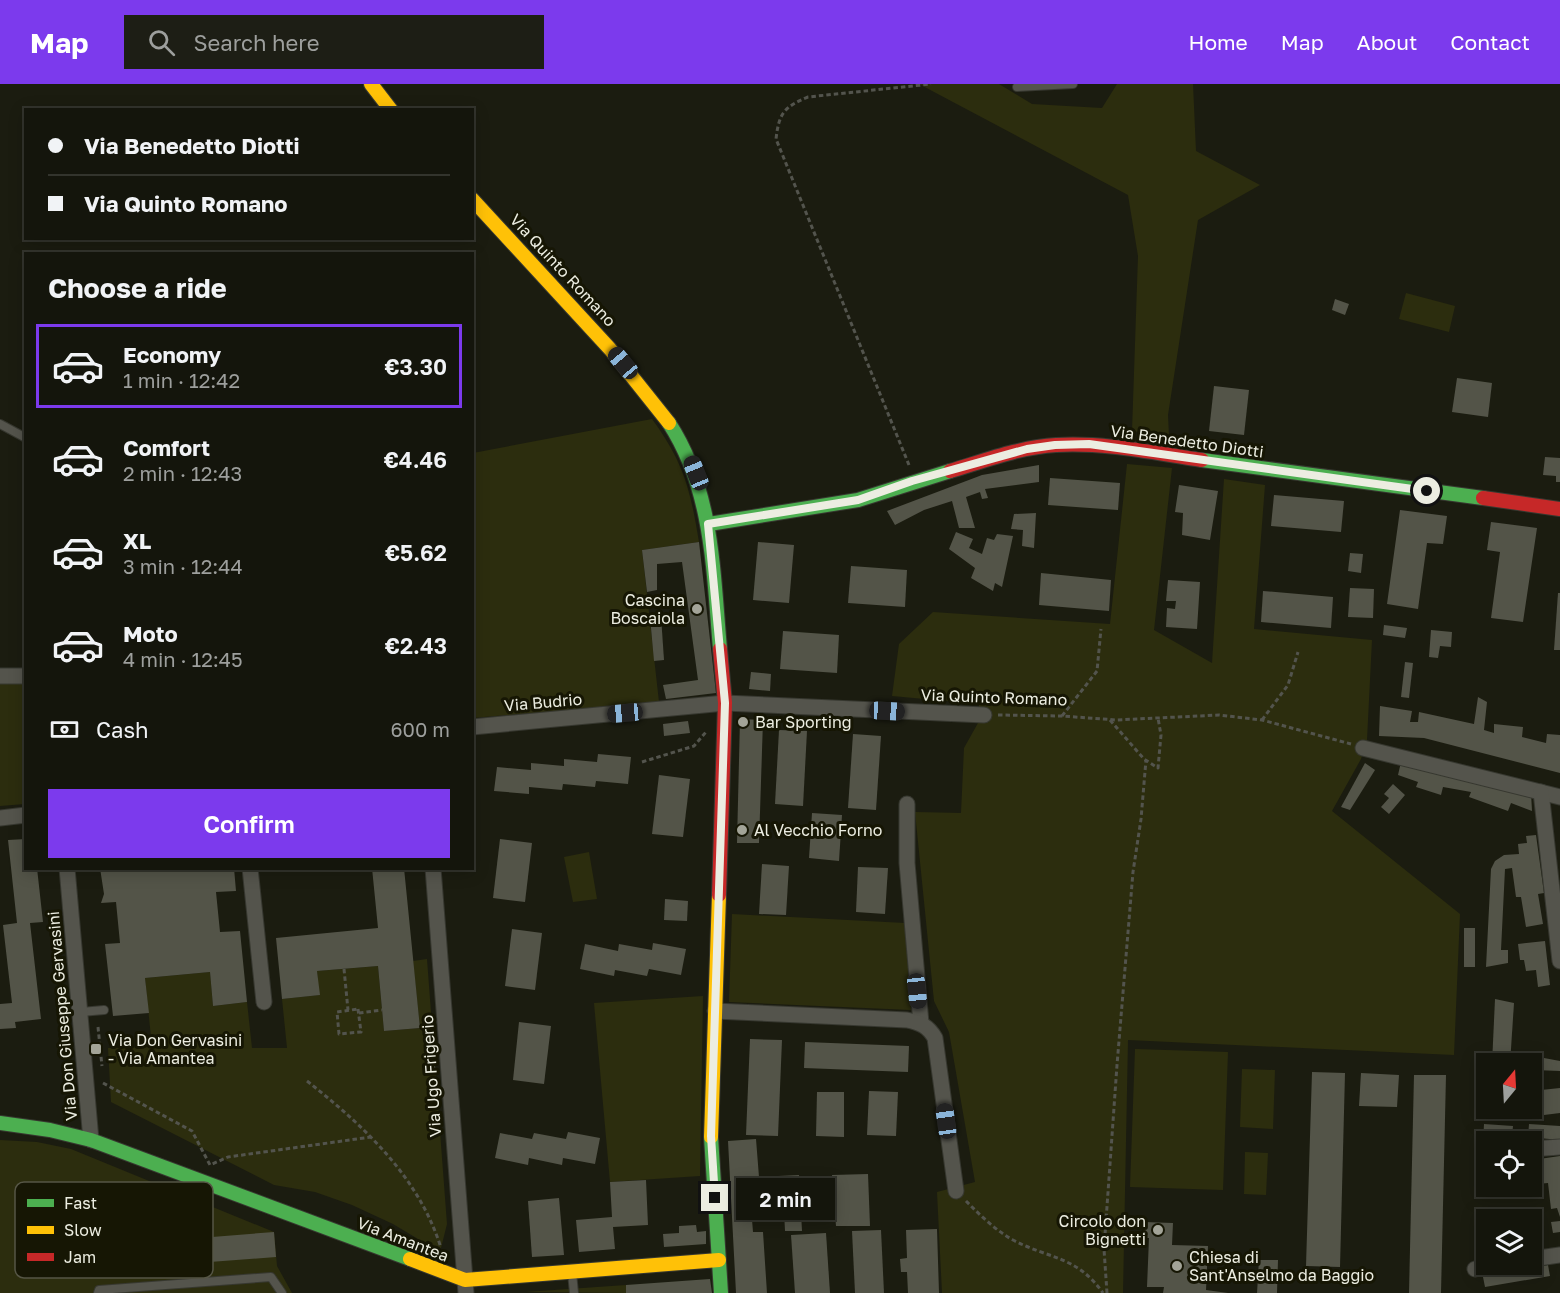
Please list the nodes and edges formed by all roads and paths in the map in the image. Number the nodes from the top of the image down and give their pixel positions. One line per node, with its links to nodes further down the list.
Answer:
1 (371, 84): 5 (street)
2 (931, 84): 9 (path)
3 (1073, 84): 4 (lane)
4 (1017, 87)
5 (389, 108)
6 (474, 201): 11 (street, Via Quinto Romano)
7 (0, 424): 8 (lane)
8 (24, 437)
9 (912, 481): 10 (street, Via Benedetto Diotti); 11 (street, Via Benedetto Diotti)
10 (1560, 509)
11 (708, 524): 16 (street, Via Quinto Romano)
12 (1101, 629): 18 (path)
13 (1298, 652): 21 (path)
14 (0, 676): 15 (street)
15 (24, 676)
16 (725, 703): 17 (street, Via Quinto Romano); 22 (street, Via Budrio); 42 (street, Via Quinto Romano)
17 (984, 715): 18 (path, Via Quinto Romano)
18 (1062, 716): 20 (path, Via Quinto Romano)
19 (1158, 718): 20 (path, Via Quinto Romano); 21 (path, Via Quinto Romano); 25 (path)
20 (1110, 720): 25 (path)
21 (1262, 720): 24 (path, Via Quinto Romano)
22 (474, 727)
23 (708, 730): 26 (path)
24 (1364, 748): 27 (street)
25 (1146, 760): 67 (path)
26 (642, 762)
27 (1541, 792): 28 (street); 35 (street)
28 (1560, 797)
29 (908, 804): 44 (street)
30 (24, 815): 31 (street)
31 (0, 818)
32 (67, 870): 41 (street, Via Don Giuseppe Gervasini)
33 (250, 870): 37 (street)
34 (433, 870): 62 (street, Via Ugo Frigerio)
35 (1560, 961)
36 (344, 969): 39 (path)
37 (264, 1002)
38 (104, 1010): 41 (lane)
39 (348, 1010): 43 (path); 43 (path)
40 (382, 1010): 43 (path)
41 (81, 1011): 51 (street, Via Don Giuseppe Gervasini)
42 (715, 1011): 44 (street); 60 (street, Via Quinto Romano)
43 (358, 1013)
44 (921, 1023): 56 (street)
45 (98, 1027): 46 (path)
46 (102, 1066)
47 (307, 1081): 50 (path)
48 (103, 1083): 50 (path)
49 (0, 1123): 51 (street, Via Don Giuseppe Gervasini)
50 (371, 1137): 57 (path)
51 (91, 1140): 54 (street, Via Amantea)
52 (1560, 1147): 53 (street)
53 (1542, 1148)
54 (198, 1182)
55 (213, 1188): 62 (street, Via Amantea)
56 (956, 1191): 67 (path)
57 (441, 1248)
58 (1560, 1255): 59 (street)
59 (1542, 1258)
60 (719, 1260): 61 (street, Via Amantea); 66 (street, Via Quinto Romano)
61 (572, 1272): 62 (street, Via Amantea); 65 (lane)
62 (466, 1287)
63 (98, 1293): 64 (lane)
64 (282, 1293)
65 (573, 1293)
66 (721, 1293)
67 (1105, 1293)

